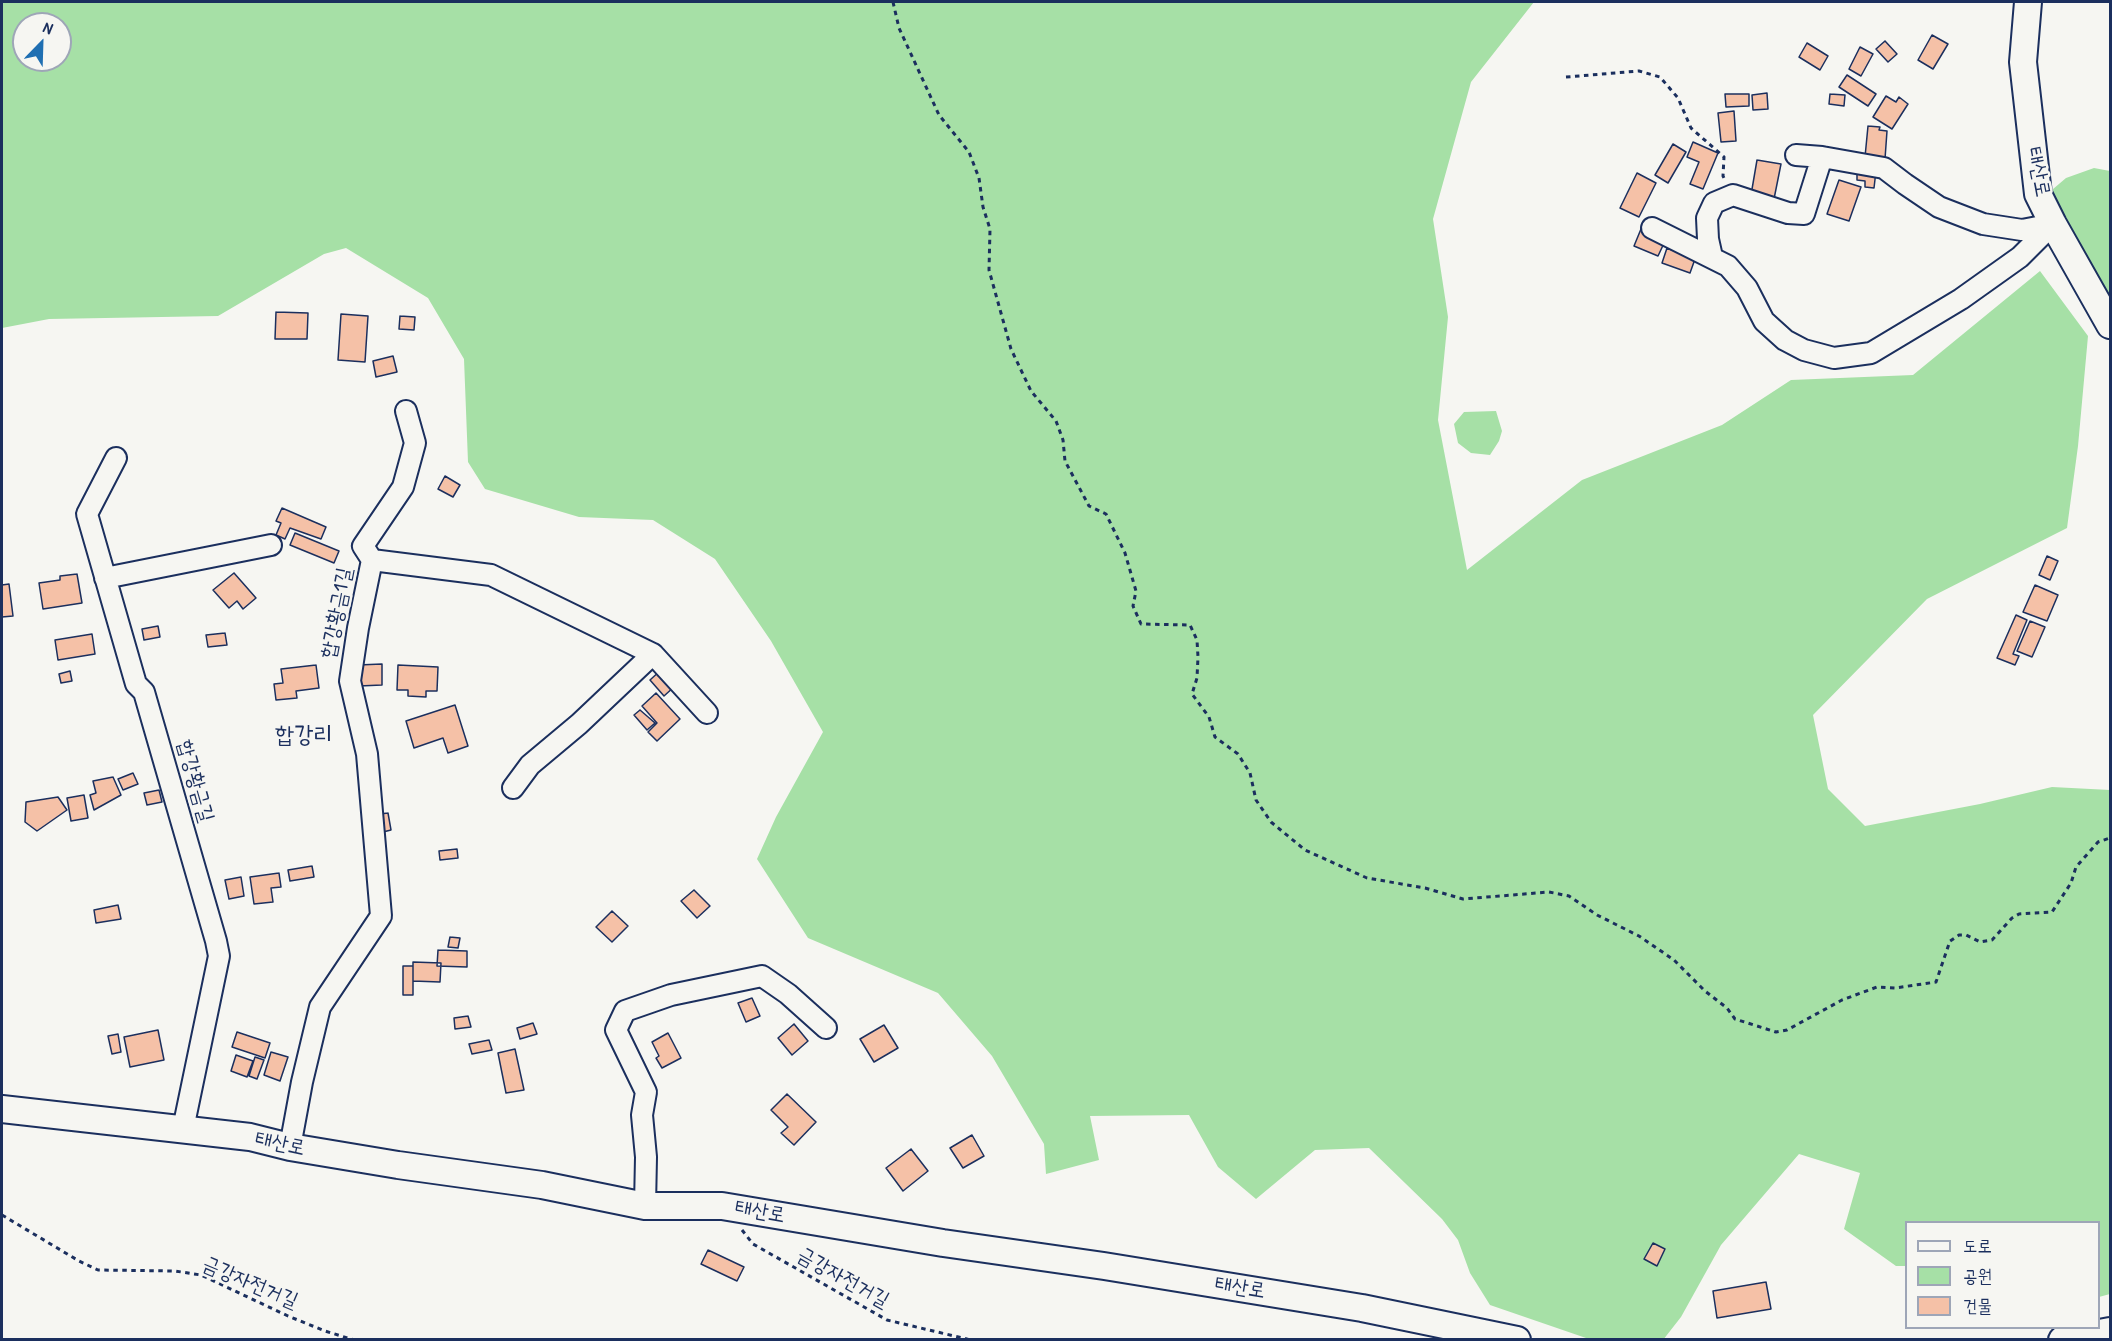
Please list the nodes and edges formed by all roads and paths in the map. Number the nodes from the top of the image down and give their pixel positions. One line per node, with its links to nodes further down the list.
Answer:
1 (892, 2): 19 (path)
2 (2028, 2): 7 (street, 태산로)
3 (1566, 77): 6 (path)
4 (1796, 155): 5 (street)
5 (1822, 157): 6 (street); 7 (street)
6 (1733, 195): 9 (street)
7 (2053, 224): 9 (street); 10 (street, 태산로)
8 (1652, 228): 9 (street)
9 (1712, 257)
10 (2110, 325)
11 (406, 411): 14 (street)
12 (116, 458): 15 (street, 합강황금길)
13 (271, 545): 15 (street)
14 (372, 560): 16 (street, 합강황금1길); 23 (street, 합강황금1길)
15 (105, 578): 22 (street, 합강황금길)
16 (653, 654): 17 (street); 18 (street)
17 (707, 713)
18 (513, 788)
19 (2110, 838)
20 (826, 1028): 24 (street)
21 (2, 1109): 22 (street, 태산로)
22 (183, 1129): 23 (street, 태산로)
23 (290, 1147): 24 (street, 태산로)
24 (645, 1206): 25 (street, 태산로)
25 (722, 1206): 29 (path, 금강자전거길); 30 (street, 태산로)
26 (2, 1215): 28 (path, 금강자전거길)
27 (2110, 1331): 31 (street)
28 (354, 1340)
29 (971, 1340)
30 (1517, 1340)
31 (2062, 1340)

